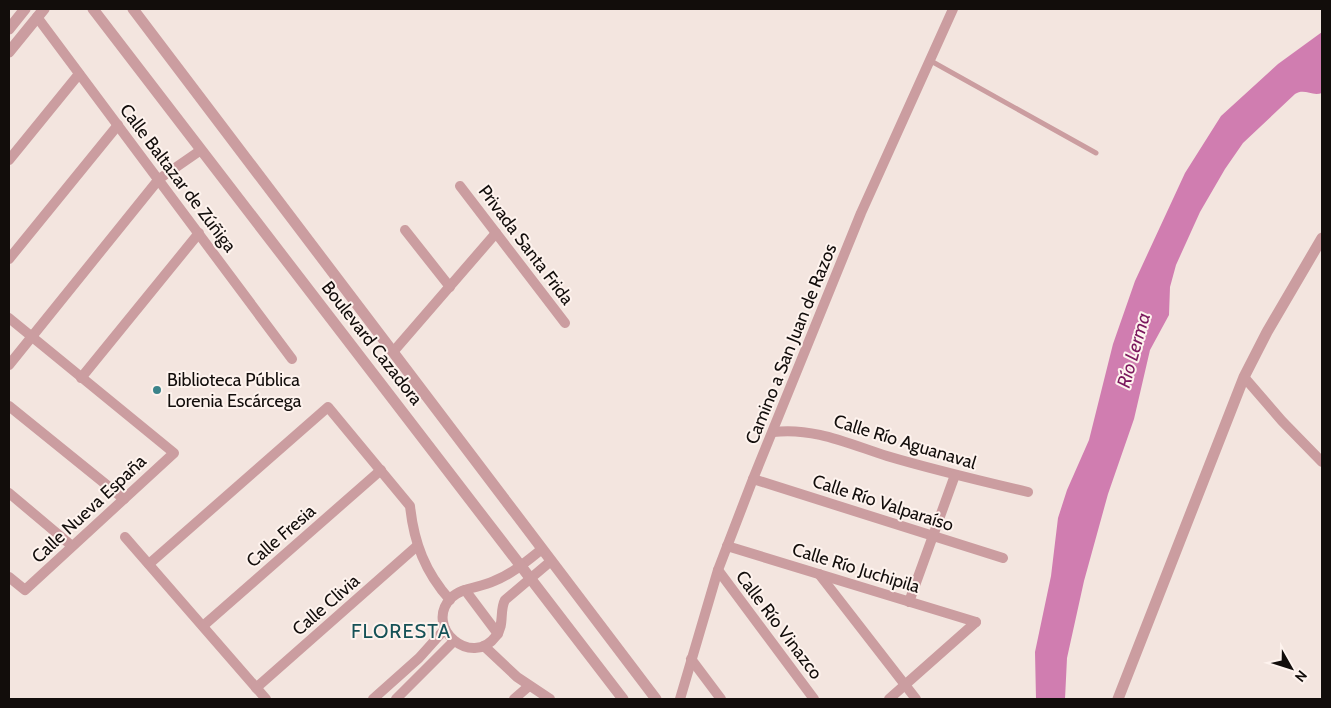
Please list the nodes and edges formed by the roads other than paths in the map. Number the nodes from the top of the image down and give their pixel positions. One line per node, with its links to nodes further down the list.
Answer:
1 (25, 9): 6 (street)
2 (93, 9): 11 (street, Boulevard Cazadora)
3 (133, 9): 25 (street, Boulevard Cazadora)
4 (953, 9): 8 (street, Camino a San Juan de Razos)
5 (40, 13): 7 (street); 9 (street, Calle Baltazar de Zúñiga)
6 (9, 29)
7 (9, 52)
8 (931, 61): 12 (lane); 31 (street, Camino a San Juan de Razos)
9 (79, 74): 10 (street, Calle Baltazar de Zúñiga); 13 (street)
10 (118, 125): 14 (street, Calle Baltazar de Zúñiga); 20 (street)
11 (201, 150): 14 (street); 48 (street, Boulevard Cazadora)
12 (1096, 153)
13 (9, 160)
14 (159, 179): 17 (street, Calle Baltazar de Zúñiga); 24 (street)
15 (460, 186): 18 (street, Privada Santa Frida)
16 (405, 230): 21 (street)
17 (199, 233): 26 (street, Calle Baltazar de Zúñiga); 29 (street)
18 (496, 233): 21 (street); 23 (street, Privada Santa Frida)
19 (1322, 238): 28 (street)
20 (9, 260)
21 (450, 287): 25 (street)
22 (9, 318): 24 (street)
23 (565, 323)
24 (32, 337): 27 (street); 29 (street)
25 (393, 352): 44 (street, Boulevard Cazadora)
26 (292, 359)
27 (9, 365)
28 (1244, 377): 32 (street); 77 (street)
29 (82, 378): 38 (street, Calle Nueva España)
30 (9, 406): 38 (street)
31 (773, 432): 34 (street, Calle Río Aguanaval); 35 (street, Camino a San Juan de Razos)
32 (1322, 462)
33 (381, 470): 42 (street); 47 (street); 56 (street, Calle Fresia)
34 (955, 475): 36 (street, Calle Río Aguanaval); 40 (street)
35 (753, 479): 40 (street, Calle Río Valparaíso); 43 (street, Camino a San Juan de Razos)
36 (1028, 492)
37 (9, 494): 41 (street)
38 (124, 499): 41 (street, Calle Nueva España)
39 (125, 536): 47 (street)
40 (933, 536): 45 (street, Calle Río Valparaíso); 55 (street)
41 (72, 546): 51 (street, Calle Nueva España)
42 (417, 546): 54 (street); 64 (street, Calle Clivia)
43 (727, 546): 49 (street, Camino a San Juan de Razos); 50 (street, Calle Río Juchipila)
44 (542, 549): 46 (street, Boulevard Cazadora); 48 (street)
45 (1003, 558)
46 (551, 561): 52 (street); 71 (street, Boulevard Cazadora)
47 (149, 564): 56 (street)
48 (520, 565): 52 (street, Boulevard Cazadora); 53 (street)
49 (718, 570): 61 (street, Camino a San Juan de Razos); 74 (street, Calle Río Vinazco)
50 (819, 574): 55 (street, Calle Río Juchipila); 62 (street)
51 (9, 577)
52 (530, 578): 58 (street); 70 (street, Boulevard Cazadora)
53 (465, 590): 54 (street); 58 (street)
54 (450, 600): 57 (street)
55 (909, 602): 62 (street, Calle Río Juchipila)
56 (202, 626): 64 (street)
57 (445, 629): 59 (street); 66 (street)
58 (498, 634): 60 (street)
59 (454, 642): 60 (street); 67 (street)
60 (484, 646): 63 (street)
61 (691, 658): 72 (street, Camino a San Juan de Razos); 73 (street)
62 (905, 685): 75 (street); 76 (street)
63 (529, 686): 68 (street); 69 (street)
64 (256, 688): 65 (street)
65 (266, 699)
66 (373, 699)
67 (396, 699)
68 (514, 699)
69 (550, 699)
70 (623, 699)
71 (656, 699)
72 (680, 699)
73 (721, 699)
74 (814, 699)
75 (889, 699)
76 (916, 699)
77 (1118, 699)

